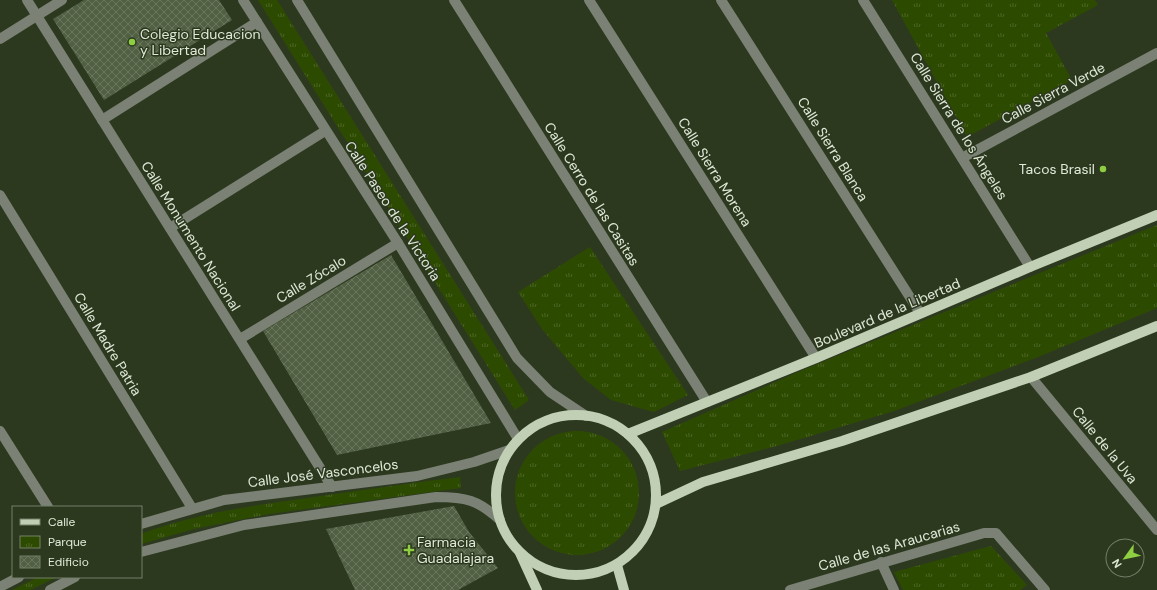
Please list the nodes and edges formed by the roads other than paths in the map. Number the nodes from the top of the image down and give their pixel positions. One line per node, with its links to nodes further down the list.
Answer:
1 (27, 0): 9 (street, Calle Monumento Nacional)
2 (62, 0): 9 (street)
3 (243, 0): 10 (street, Calle Paseo de la Victoria)
4 (296, 0): 27 (street, Calle Paseo de la Victoria)
5 (454, 0): 26 (street, Calle Cerro de las Casitas)
6 (589, 0): 24 (street, Calle Sierra Morena)
7 (721, 0): 21 (street, Calle Sierra Blanca)
8 (863, 0): 15 (street, Calle Sierra de los Ángeles)
9 (37, 16): 11 (street); 13 (street, Calle Monumento Nacional)
10 (257, 22): 13 (street); 14 (street, Calle Paseo de la Victoria)
11 (0, 39)
12 (1157, 52): 15 (street, Calle Sierra Verde)
13 (102, 120): 18 (street, Calle Monumento Nacional)
14 (325, 131): 18 (street); 19 (street, Calle Paseo de la Victoria)
15 (962, 158): 20 (street, Calle Sierra de los Ángeles)
16 (0, 195): 35 (street, Calle Madre Patria)
17 (1157, 215): 20 (main road, Boulevard de la Libertad)
18 (170, 228): 23 (street, Calle Monumento Nacional)
19 (398, 242): 23 (street, Calle Zócalo); 30 (street, Calle Paseo de la Victoria)
20 (1030, 267): 21 (main road, Boulevard de la Libertad)
21 (920, 313): 24 (main road, Boulevard de la Libertad)
22 (1157, 326): 25 (main road)
23 (240, 339): 32 (street, Calle Monumento Nacional)
24 (816, 358): 26 (main road, Boulevard de la Libertad)
25 (1031, 377): 33 (main road); 38 (street, Calle de la Uva)
26 (707, 402): 29 (main road, Boulevard de la Libertad)
27 (586, 416): 29 (main road); 30 (main road)
28 (0, 430): 34 (street)
29 (628, 434): 33 (main road)
30 (518, 439): 31 (main road)
31 (509, 450): 32 (street, Calle José Vasconcelos); 36 (main road)
32 (332, 487): 35 (street, Calle José Vasconcelos)
33 (656, 504): 42 (main road)
34 (47, 506)
35 (192, 508): 37 (street, Calle José Vasconcelos)
36 (500, 520): 39 (street); 40 (main road)
37 (142, 524)
38 (1157, 530)
39 (142, 552)
40 (519, 552): 42 (main road); 47 (main road)
41 (881, 562): 49 (street, Calle de las Araucarias); 50 (street); 51 (street, Calle de las Araucarias)
42 (617, 565): 48 (main road)
43 (17, 578): 45 (street)
44 (73, 578): 46 (street)
45 (0, 587)
46 (50, 590)
47 (537, 590)
48 (624, 590)
49 (790, 590)
50 (894, 590)
51 (1045, 590)

